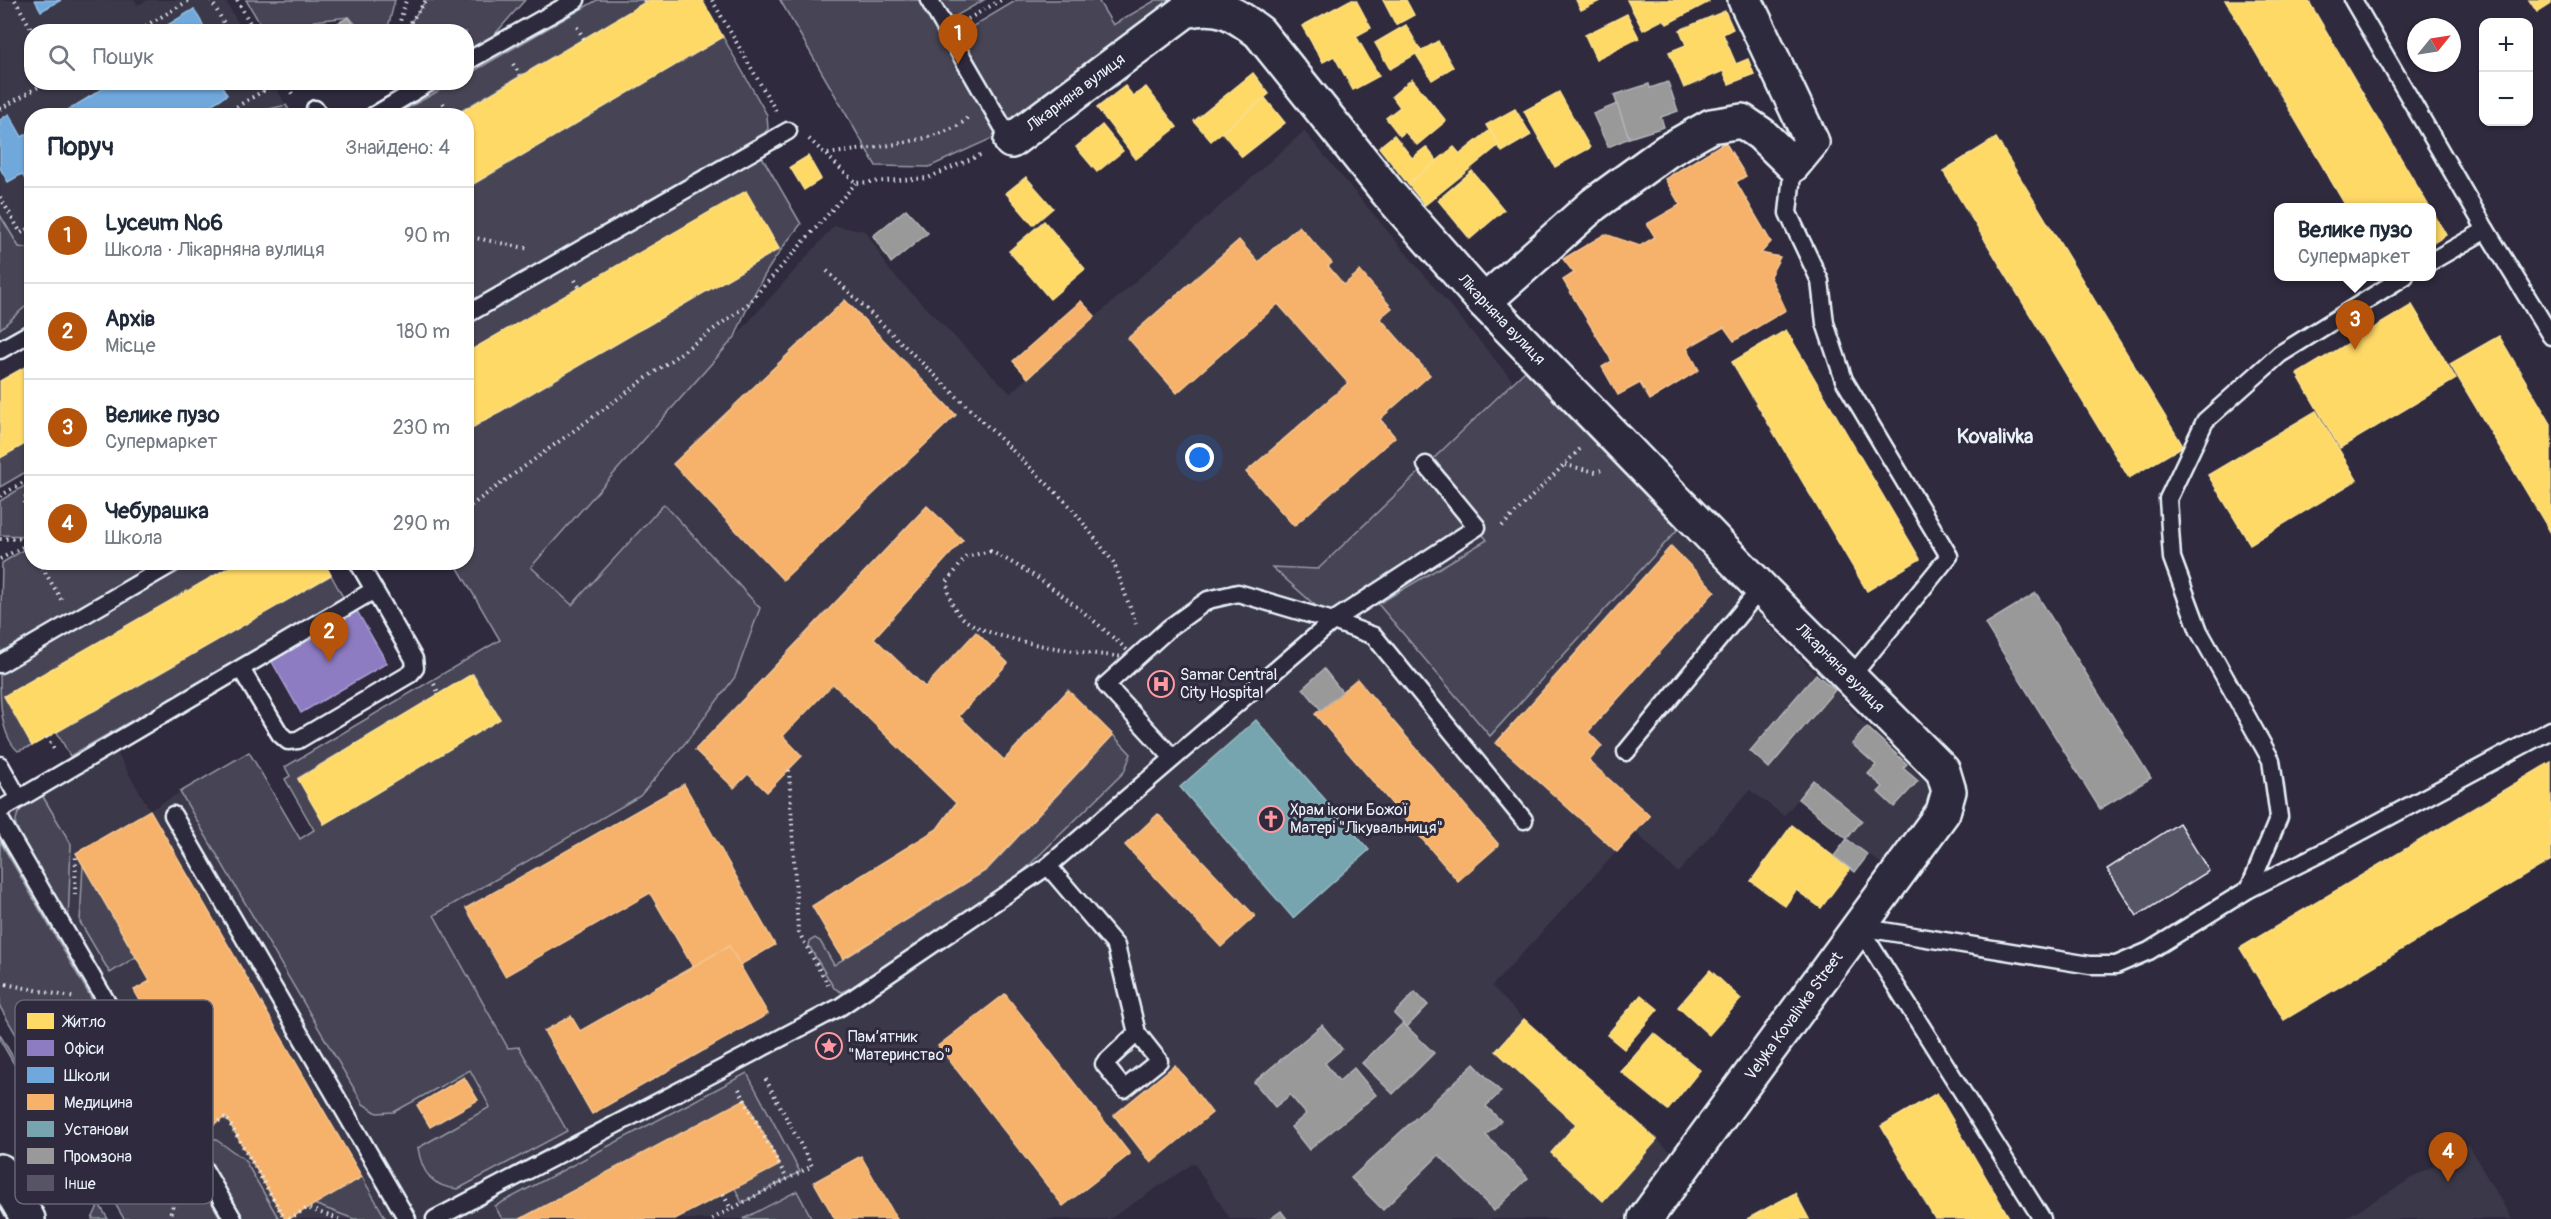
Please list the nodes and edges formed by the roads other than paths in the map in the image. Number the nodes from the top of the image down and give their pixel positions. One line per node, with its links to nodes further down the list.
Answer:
1 (576, 0): 5 (lane)
2 (928, 0): 9 (lane)
3 (1745, 0): 10 (street)
4 (2354, 0): 11 (lane)
5 (474, 57)
6 (417, 90): 7 (lane)
7 (386, 108)
8 (788, 130): 15 (lane)
9 (1011, 141): 14 (street, Лікарняна вулиця)
10 (1793, 165): 14 (street); 27 (lane)
11 (2486, 230): 12 (lane); 16 (lane)
12 (2436, 259)
13 (2397, 281): 39 (lane)
14 (1484, 302): 22 (street, Лікарняна вулиця)
15 (474, 310)
16 (2551, 336)
17 (24, 337): 18 (lane)
18 (0, 350)
19 (1426, 465): 24 (lane)
20 (161, 570): 25 (lane)
21 (363, 570): 23 (lane)
22 (1761, 588): 27 (street, Лікарняна вулиця); 29 (lane)
23 (374, 590): 26 (lane); 26 (lane)
24 (1333, 621): 30 (lane); 30 (lane); 37 (lane)
25 (0, 664)
26 (242, 669): 32 (lane)
27 (1850, 678): 34 (street, Лікарняна вулиця)
28 (2551, 730): 39 (lane)
29 (1626, 752)
30 (1173, 758): 38 (lane)
31 (0, 765): 32 (lane)
32 (19, 799): 33 (lane)
33 (0, 810)
34 (1943, 812): 40 (street, Velyka Kovalivka Street)
35 (173, 814): 49 (lane)
36 (0, 819): 41 (lane)
37 (1524, 820)
38 (1048, 866): 42 (lane); 50 (lane)
39 (2248, 889): 40 (lane)
40 (1859, 927): 51 (street, Velyka Kovalivka Street); 52 (lane)
41 (105, 1000)
42 (1137, 1033)
43 (0, 1171): 45 (street)
44 (213, 1185): 48 (lane)
45 (15, 1197)
46 (19, 1204): 47 (street)
47 (28, 1219)
48 (233, 1219)
49 (407, 1219)
50 (435, 1219)
51 (1644, 1219)
52 (2042, 1219)

